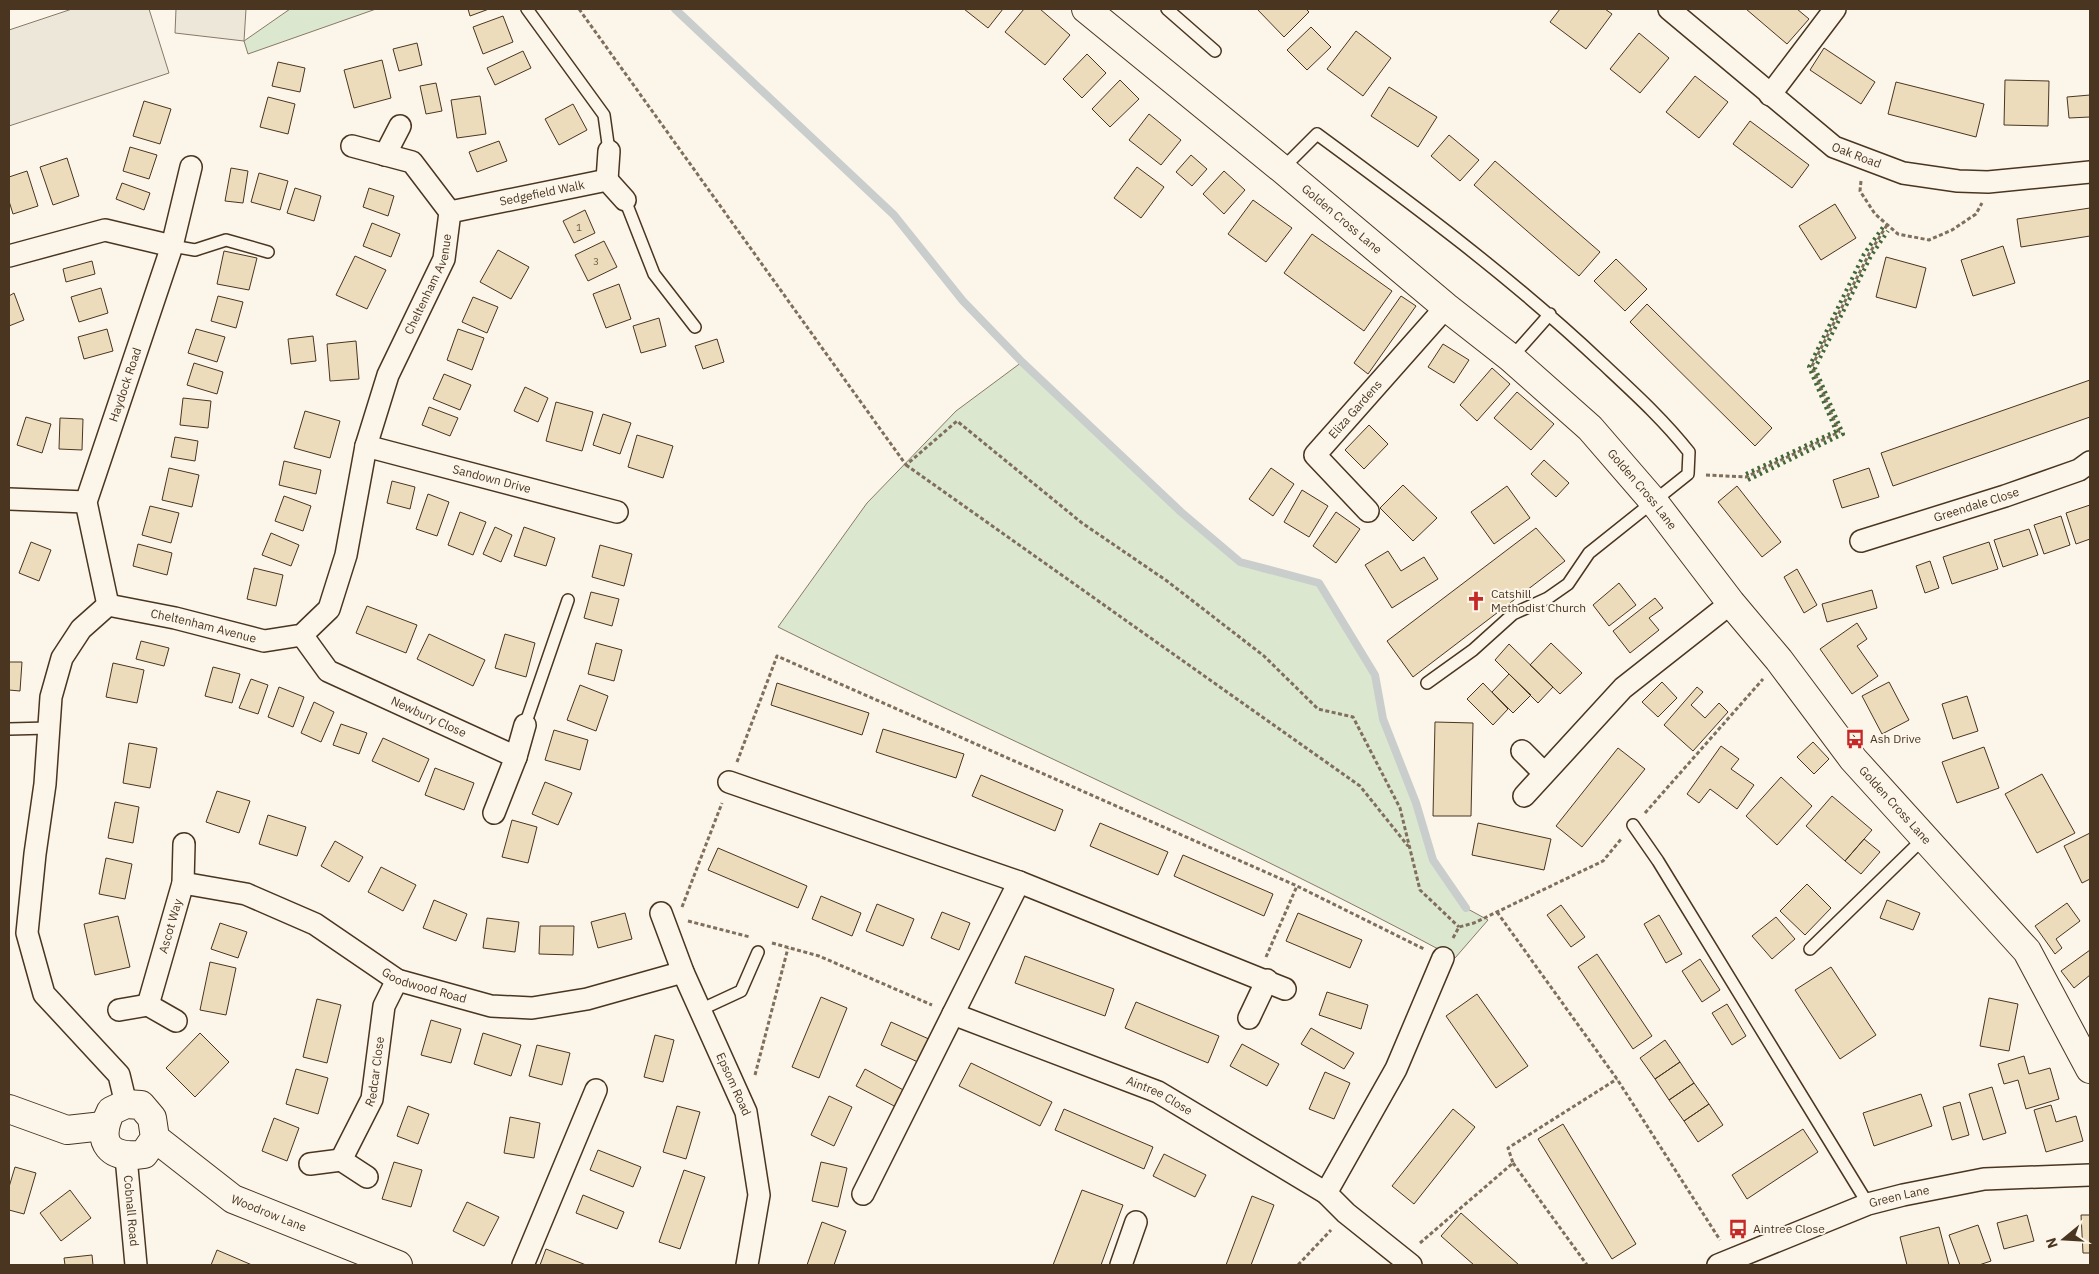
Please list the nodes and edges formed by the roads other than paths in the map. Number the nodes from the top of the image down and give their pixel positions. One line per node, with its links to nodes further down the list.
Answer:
1 (527, 9): 10 (lane)
2 (1086, 9): 13 (main road, Golden Cross Lane)
3 (1167, 9): 6 (lane)
4 (1669, 9): 7 (street, Oak Road)
5 (1835, 9): 7 (street)
6 (1215, 51)
7 (1770, 95): 14 (street, Oak Road)
8 (400, 126): 11 (street)
9 (352, 146): 11 (street)
10 (609, 151): 15 (street)
11 (385, 155): 17 (street)
12 (191, 167): 18 (street, Haydock Road)
13 (1282, 169): 21 (main road, Golden Cross Lane); 22 (lane)
14 (2090, 172)
15 (607, 180): 16 (street); 17 (street, Sedgefield Walk)
16 (625, 200): 23 (lane)
17 (450, 212): 25 (street, Cheltenham Avenue)
18 (172, 246): 19 (lane); 20 (street); 28 (street, Haydock Road)
19 (268, 252)
20 (9, 256)
21 (1446, 307): 24 (main road, Golden Cross Lane); 30 (street, Eliza Gardens)
22 (1550, 314): 24 (lane); 29 (lane)
23 (695, 327)
24 (1511, 358): 29 (main road, Golden Cross Lane)
25 (366, 446): 31 (street, Sandown Drive); 36 (street, Cheltenham Avenue)
26 (2090, 462): 32 (street, Greendale Close)
27 (9, 499): 28 (street)
28 (86, 502): 35 (street)
29 (1654, 502): 34 (main road, Golden Cross Lane); 37 (lane)
30 (1368, 511)
31 (617, 512)
32 (1860, 541)
33 (568, 600): 38 (lane)
34 (1731, 603): 43 (street); 48 (main road, Golden Cross Lane)
35 (108, 605): 36 (street, Cheltenham Avenue); 39 (street)
36 (302, 635): 42 (street, Newbury Close)
37 (1427, 683)
38 (525, 725): 42 (street)
39 (49, 728): 40 (lane); 66 (street)
40 (9, 729)
41 (1522, 751): 43 (street)
42 (516, 757): 46 (street)
43 (1544, 773): 45 (street)
44 (729, 782): 51 (street)
45 (1524, 796)
46 (494, 813)
47 (1633, 826): 77 (lane)
48 (1925, 837): 53 (lane); 64 (main road, Golden Cross Lane)
49 (184, 844): 50 (street, Ascot Way)
50 (183, 882): 57 (street, Goodwood Road); 58 (street, Ascot Way)
51 (1019, 882): 61 (street); 62 (street)
52 (669, 916): 56 (street, Epsom Road)
53 (1810, 949)
54 (758, 952): 60 (lane)
55 (1443, 958): 75 (street)
56 (683, 972): 57 (street, Goodwood Road); 60 (street, Epsom Road)
57 (397, 980): 71 (street, Redcar Close)
58 (148, 1005): 59 (street); 63 (street)
59 (119, 1010)
60 (700, 1010): 84 (street, Epsom Road)
61 (953, 1014): 75 (street, Aintree Close); 76 (street)
62 (1250, 1018)
63 (176, 1021)
64 (2090, 1069)
65 (596, 1090): 83 (street)
66 (126, 1104): 68 (main road); 69 (main road)
67 (9, 1109): 68 (main road)
68 (103, 1126): 70 (main road)
69 (155, 1138): 70 (main road); 82 (main road, Woodrow Lane)
70 (126, 1157): 81 (street, Cobnall Road)
71 (341, 1160): 72 (street); 74 (street)
72 (310, 1164)
73 (2090, 1175): 77 (street, Green Lane)
74 (367, 1177)
75 (1326, 1193): 79 (street, Aintree Close)
76 (863, 1194)
77 (1868, 1204): 80 (street, Green Lane)
78 (1136, 1222): 85 (street)
79 (1406, 1261)
80 (1725, 1262)
81 (136, 1265)
82 (398, 1265)
83 (523, 1265)
84 (747, 1265)
85 (1121, 1265)

